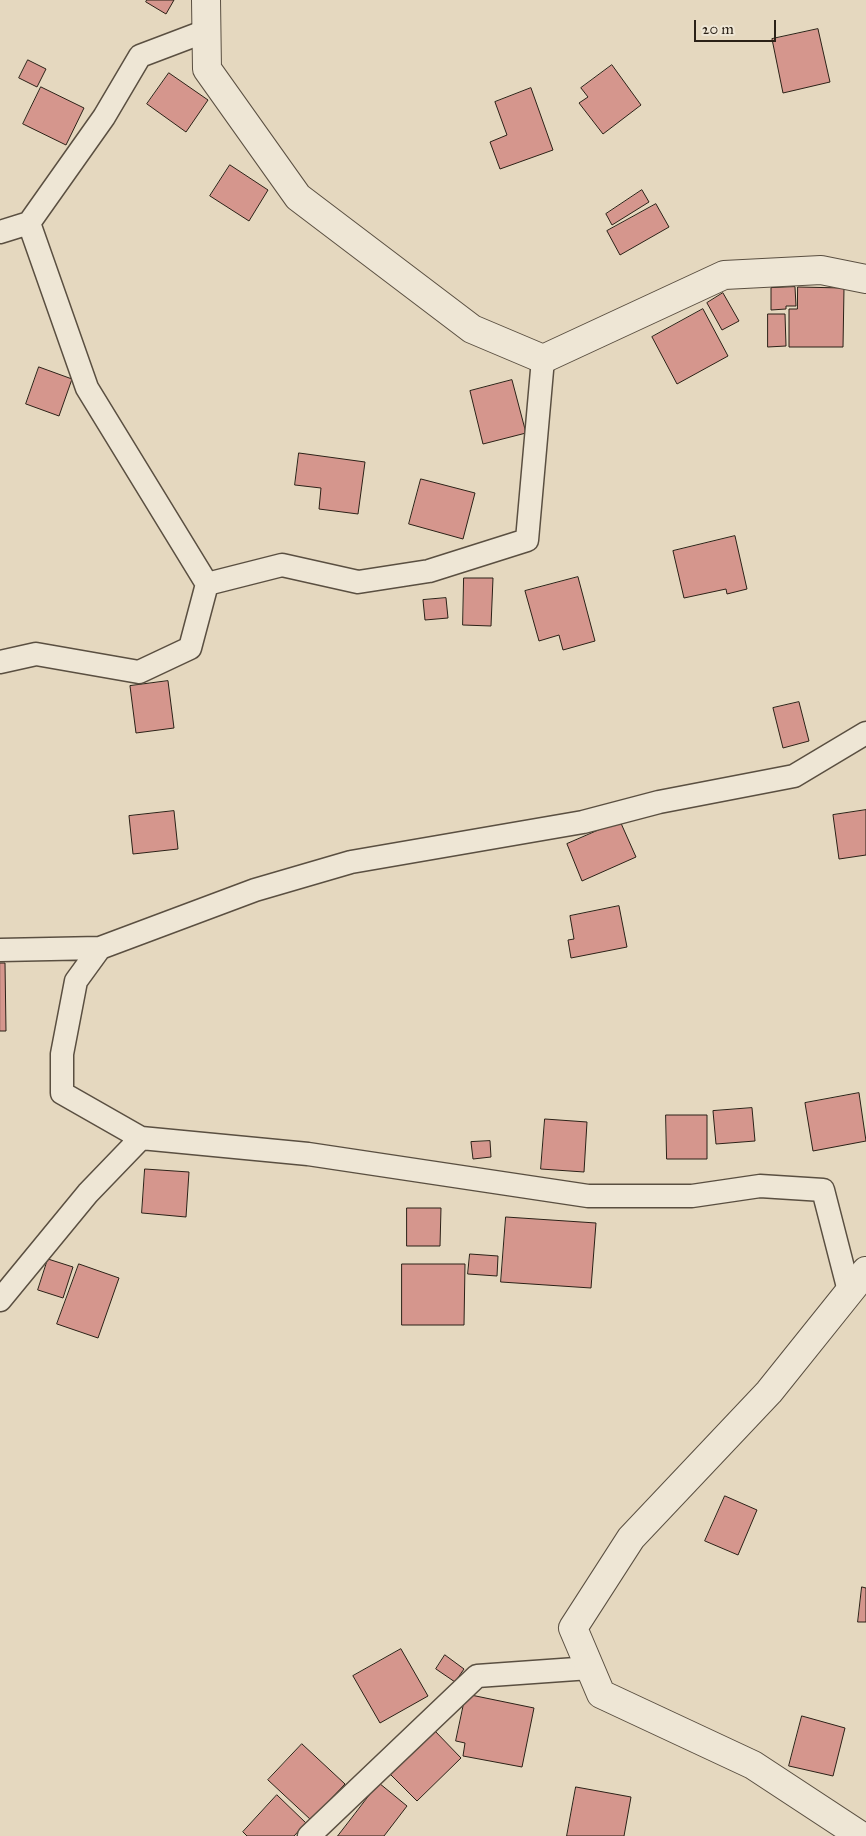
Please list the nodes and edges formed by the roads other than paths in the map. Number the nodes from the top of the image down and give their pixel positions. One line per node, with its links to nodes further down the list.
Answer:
1 (206, 0): 2 (street)
2 (206, 31): 3 (street); 6 (street)
3 (29, 223): 4 (street); 7 (street)
4 (0, 232)
5 (866, 279): 6 (street)
6 (543, 360): 7 (street)
7 (207, 584): 8 (street)
8 (0, 662)
9 (866, 733): 10 (street)
10 (100, 948): 11 (street); 12 (street)
11 (0, 950)
12 (141, 1138): 13 (street); 14 (street)
13 (857, 1281): 15 (street)
14 (0, 1300)
15 (590, 1668): 16 (street); 17 (street)
16 (309, 1836)
17 (862, 1836)

